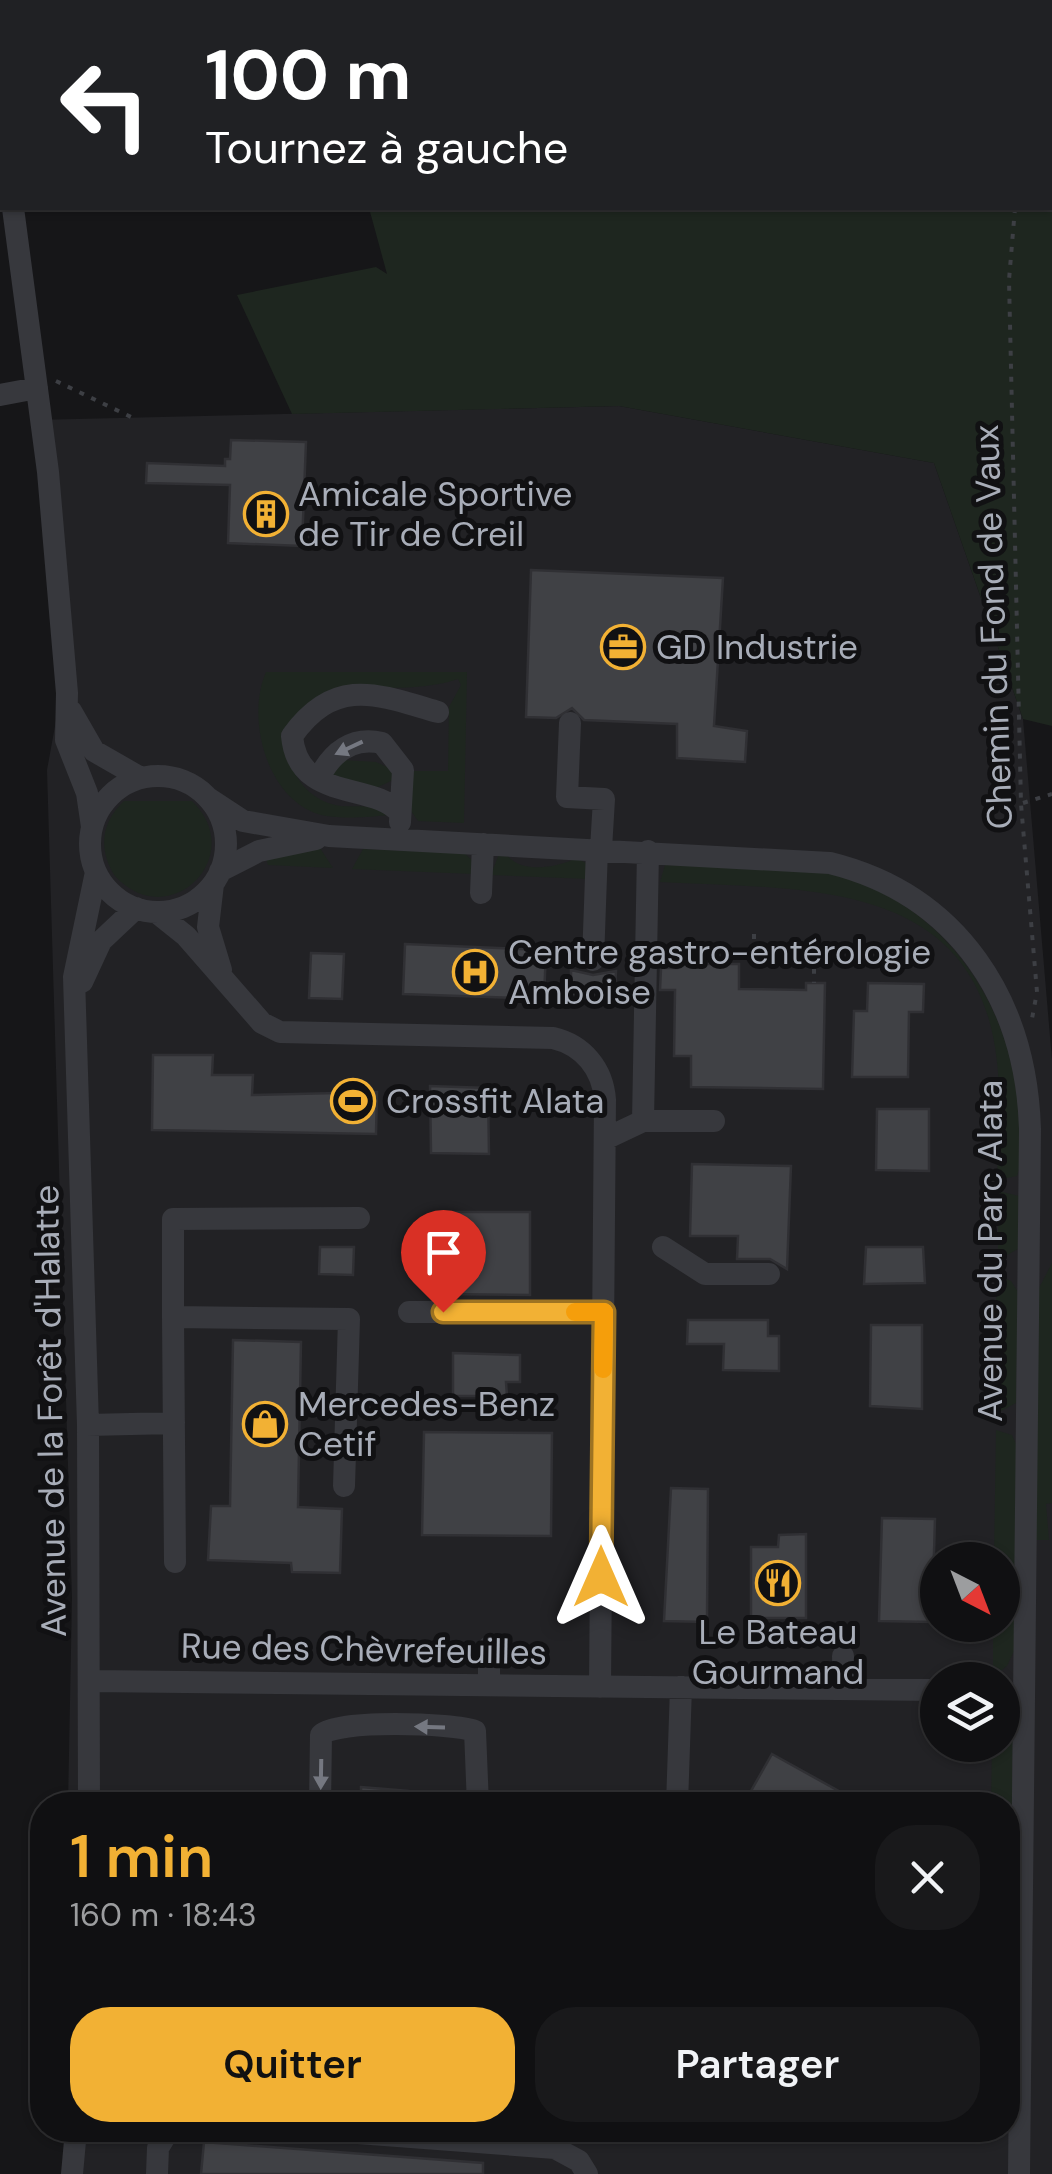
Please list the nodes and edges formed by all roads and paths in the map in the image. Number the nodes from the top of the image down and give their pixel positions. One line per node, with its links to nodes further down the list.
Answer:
1 (14, 210): 3 (street)
2 (1014, 210): 13 (path, Chemin du Fond de Vaux)
3 (37, 385): 4 (street); 5 (path); 6 (street)
4 (0, 395)
5 (131, 418)
6 (67, 692): 9 (street); 15 (street)
7 (438, 712): 10 (street)
8 (570, 723): 19 (street)
9 (141, 778): 12 (street); 15 (street)
10 (319, 778): 14 (street); 14 (street, one-way to 10)
11 (1052, 794): 13 (path)
12 (208, 798): 16 (street, Avenue du Parc Alata); 22 (street)
13 (1021, 804): 30 (path, Chemin du Fond de Vaux)
14 (400, 813): 17 (street)
15 (92, 827): 21 (street)
16 (329, 836): 17 (street, Avenue du Parc Alata); 22 (street, Avenue du Parc Alata)
17 (400, 840): 18 (street, Avenue du Parc Alata)
18 (483, 844): 19 (street, Avenue du Parc Alata); 23 (street)
19 (599, 849): 20 (street, Avenue du Parc Alata); 26 (street)
20 (648, 851): 30 (street, Avenue du Parc Alata); 31 (street)
21 (96, 872): 24 (street); 29 (street, Avenue de la Forêt d'Halatte)
22 (217, 877): 24 (street); 27 (street)
23 (481, 894)
24 (146, 910): 27 (street); 29 (street, Avenue de la Forêt d'Halatte)
25 (754, 934): 28 (path)
26 (593, 960)
27 (224, 977): 33 (street)
28 (814, 983)
29 (78, 1016): 43 (street, Avenue de la Forêt d'Halatte)
30 (1016, 1033): 35 (street, Avenue du Parc Alata)
31 (643, 1121): 32 (street); 33 (street)
32 (714, 1121)
33 (605, 1139): 40 (street)
34 (359, 1218): 41 (street)
35 (1028, 1239): 36 (street); 48 (street, Avenue du Parc Alata)
36 (1052, 1240)
37 (663, 1246): 38 (street)
38 (769, 1274)
39 (409, 1312): 40 (street)
40 (604, 1312): 52 (street)
41 (173, 1317): 42 (street); 44 (street)
42 (174, 1422): 43 (street); 45 (street)
43 (88, 1425): 49 (street, Avenue de la Forêt d'Halatte)
44 (344, 1486)
45 (175, 1562)
46 (489, 1647): 51 (street)
47 (843, 1656): 54 (street)
48 (1014, 1662)
49 (90, 1682): 50 (street, Rue des Chèvrefeuilles); 58 (street, Avenue de la Forêt d'Halatte)
50 (380, 1684): 51 (street, Rue des Chèvrefeuilles); 56 (street)
51 (488, 1686): 52 (street, Rue des Chèvrefeuilles)
52 (600, 1686): 53 (street, Rue des Chèvrefeuilles)
53 (682, 1688): 54 (street, Rue des Chèvrefeuilles); 61 (street)
54 (844, 1689): 55 (street, Rue des Chèvrefeuilles)
55 (920, 1690)
56 (379, 1725): 59 (street, one-way to 59); 60 (street, one-way to 56)
57 (1013, 1762): 62 (street, Avenue du Parc Alata)
58 (89, 1792)
59 (320, 1792)
60 (478, 1792)
61 (678, 1792)
62 (1013, 1792)
63 (75, 2142): 67 (street)
64 (162, 2142): 68 (street)
65 (476, 2142): 69 (street)
66 (1017, 2142): 70 (street, Avenue du Parc Alata)
67 (72, 2174)
68 (157, 2174)
69 (587, 2174)
70 (1019, 2174)

